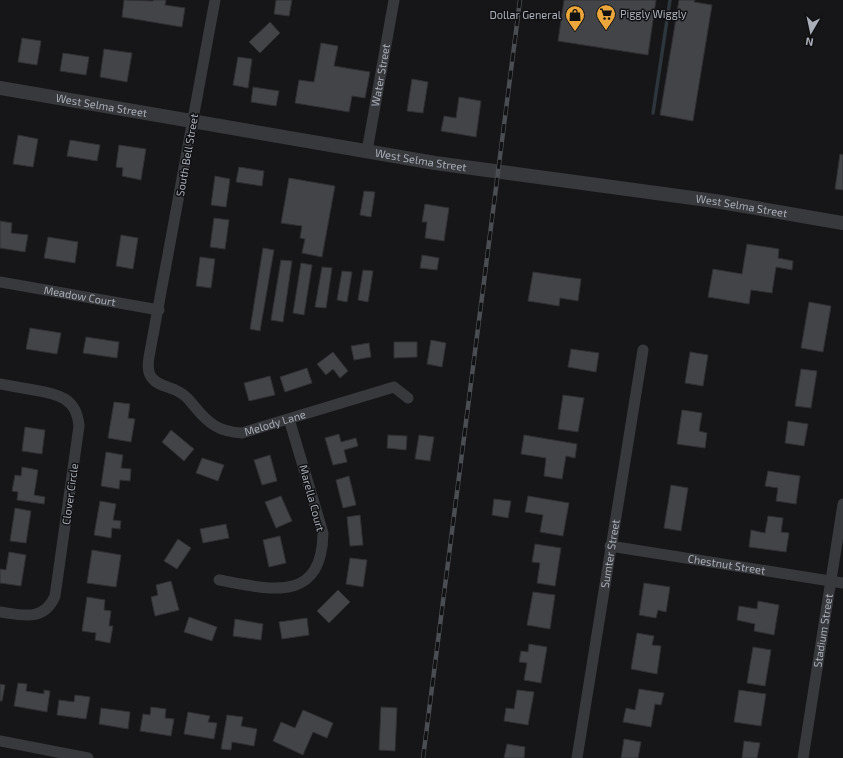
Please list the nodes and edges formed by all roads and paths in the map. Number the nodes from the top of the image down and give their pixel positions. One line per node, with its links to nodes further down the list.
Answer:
1 (215, 0): 4 (street, South Bell Street)
2 (394, 0): 5 (street, Water Street)
3 (0, 88): 4 (street, West Selma Street)
4 (193, 121): 5 (street, West Selma Street); 8 (street, South Bell Street)
5 (367, 151): 6 (street, West Selma Street)
6 (843, 223)
7 (0, 282): 8 (street, Meadow Court)
8 (159, 310): 12 (street, Melody Lane)
9 (643, 350): 14 (street, Sumter Street)
10 (0, 384): 18 (street, Clover Circle)
11 (408, 398): 12 (street, Melody Lane)
12 (289, 419): 15 (street, Marella Court)
13 (843, 504): 16 (street, Stadium Street)
14 (610, 546): 16 (street, Chestnut Street); 21 (street, Sumter Street)
15 (219, 580)
16 (831, 581): 17 (street, Chestnut Street); 22 (street, Stadium Street)
17 (843, 583)
18 (0, 612)
19 (0, 741): 20 (street)
20 (88, 758)
21 (577, 758)
22 (803, 758)

